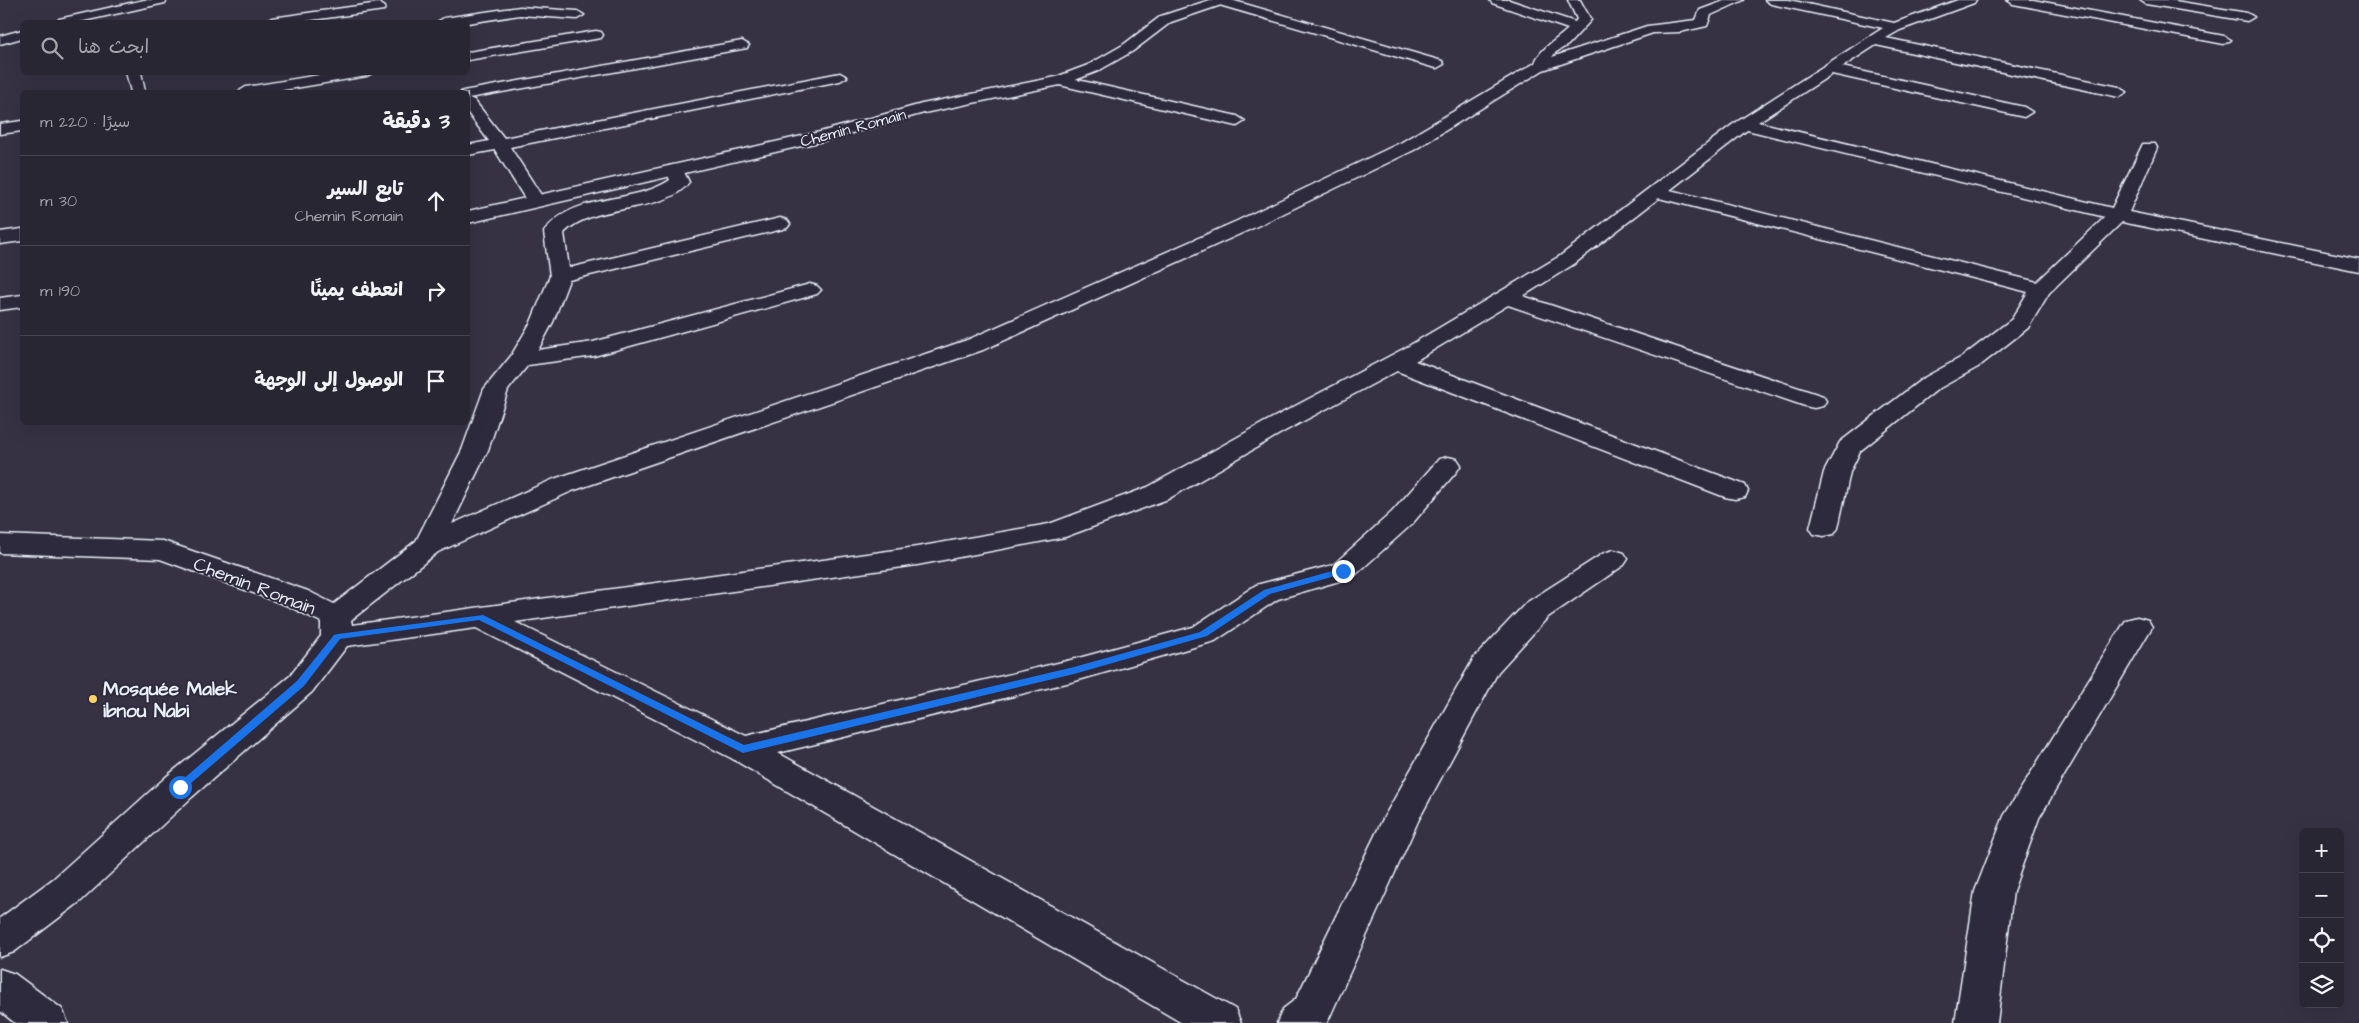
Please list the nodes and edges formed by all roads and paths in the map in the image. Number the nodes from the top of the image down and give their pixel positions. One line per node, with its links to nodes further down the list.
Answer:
1 (161, 0): 13 (main road)
2 (1222, 0): 25 (main road); 31 (main road, Chemin Romain)
3 (1496, 0): 16 (main road)
4 (1574, 0): 16 (main road)
5 (1738, 0): 26 (main road)
6 (1771, 0): 17 (main road)
7 (1970, 0): 17 (main road)
8 (2013, 0): 22 (main road)
9 (2146, 0): 12 (main road)
10 (379, 7): 14 (main road)
11 (577, 14): 15 (main road)
12 (2247, 17)
13 (73, 20)
14 (286, 20)
15 (458, 20)
16 (1576, 27): 26 (main road)
17 (1895, 27): 21 (main road)
18 (20, 35): 20 (main road)
19 (596, 35): 24 (main road)
20 (0, 40)
21 (1874, 40): 27 (main road); 34 (main road)
22 (2224, 40)
23 (742, 45): 35 (main road)
24 (470, 56)
25 (1436, 64)
26 (1538, 68): 67 (main road)
27 (1828, 69): 37 (main road); 39 (main road)
28 (134, 75): 32 (main road)
29 (349, 75): 33 (main road)
30 (840, 78): 42 (main road)
31 (1060, 81): 38 (main road); 45 (main road, Chemin Romain)
32 (138, 90)
33 (258, 90)
34 (2119, 92)
35 (470, 94)
36 (470, 106): 42 (main road)
37 (2024, 112)
38 (1237, 121)
39 (1744, 124): 46 (main road); 48 (main road)
40 (20, 126): 41 (main road)
41 (0, 130)
42 (500, 144): 44 (main road); 47 (main road)
43 (2149, 148): 48 (main road)
44 (470, 150)
45 (675, 170): 47 (main road, Chemin Romain); 54 (main road)
46 (1657, 192): 55 (main road); 57 (main road)
47 (536, 201): 49 (main road, Chemin Romain)
48 (2118, 215): 53 (main road); 55 (main road)
49 (470, 217)
50 (780, 224): 54 (main road)
51 (20, 235): 52 (main road)
52 (0, 238)
53 (2359, 265)
54 (560, 276): 60 (main road)
55 (2041, 289): 65 (main road)
56 (810, 290): 60 (main road)
57 (1506, 297): 61 (main road); 62 (main road)
58 (20, 301): 59 (main road)
59 (0, 304)
60 (521, 359): 67 (main road)
61 (1396, 362): 64 (main road); 69 (main road)
62 (1814, 401)
63 (1448, 465): 72 (main road)
64 (1735, 491)
65 (1824, 528)
66 (0, 544): 70 (main road, Chemin Romain)
67 (428, 546): 70 (main road)
68 (1614, 559): 77 (main road)
69 (480, 617): 70 (main road); 72 (main road)
70 (337, 627): 73 (main road)
71 (2137, 627): 78 (main road)
72 (743, 749): 76 (main road)
73 (0, 940)
74 (0, 987): 75 (main road)
75 (47, 1023)
76 (1220, 1023)
77 (1298, 1023)
78 (1976, 1023)

